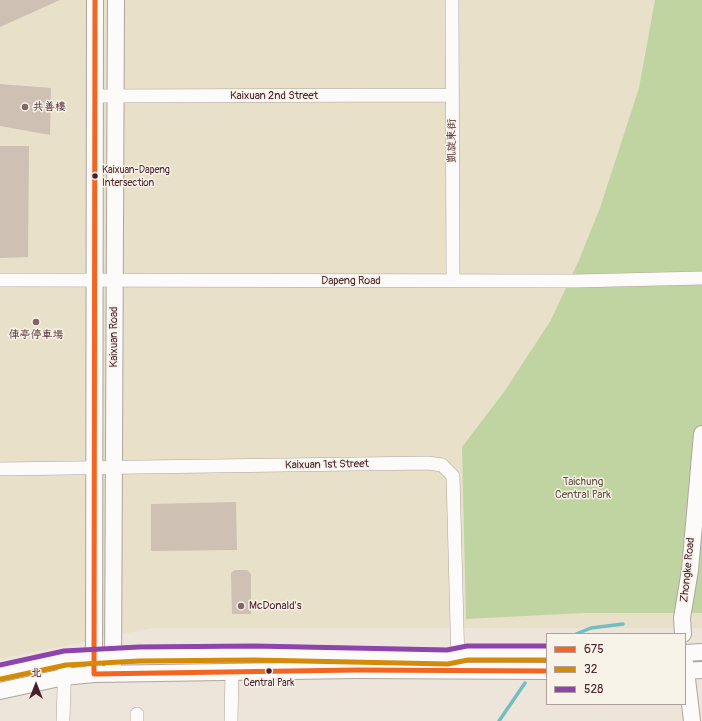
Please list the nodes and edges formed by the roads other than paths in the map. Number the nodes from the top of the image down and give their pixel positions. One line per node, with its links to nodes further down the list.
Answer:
1 (95, 0): 5 (street, Kaixuan Road)
2 (116, 0): 6 (street, Kaixuan Road)
3 (452, 0): 4 (street, 凱旋東街)
4 (452, 95): 6 (street, Kaixuan 2nd Street); 11 (street, 凱旋東街)
5 (95, 96): 6 (street, Kaixuan 2nd Street); 9 (street, Kaixuan Road)
6 (116, 96): 10 (street, Kaixuan Road)
7 (702, 278): 11 (street, Dapeng Road)
8 (0, 280): 9 (street, Dapeng Road)
9 (95, 280): 10 (street, Dapeng Road); 14 (street, Kaixuan Road)
10 (115, 280): 11 (street, Dapeng Road); 13 (street, Kaixuan Road)
11 (453, 281)
12 (702, 434): 16 (street, Zhongke Road)
13 (114, 467): 14 (street, Kaixuan 1st Street); 20 (street, Kaixuan Road); 23 (street, Kaixuan 1st Street)
14 (95, 468): 15 (street, Kaixuan 1st Street); 21 (street, Kaixuan Road)
15 (0, 469)
16 (683, 633)
17 (702, 652): 19 (street)
18 (546, 653): 23 (street)
19 (686, 653)
20 (113, 656): 21 (street); 23 (street); 30 (street, Kaixuan Road)
21 (94, 657): 22 (street); 29 (street, Kaixuan Road)
22 (64, 658): 27 (street); 32 (street)
23 (458, 663): 26 (street); 28 (street)
24 (686, 668): 25 (street)
25 (702, 670)
26 (546, 671)
27 (0, 672)
28 (232, 672): 30 (street); 35 (street)
29 (94, 674): 30 (street); 32 (street)
30 (113, 674)
31 (686, 676): 36 (street)
32 (64, 677): 33 (street); 34 (street)
33 (0, 691)
34 (63, 721)
35 (231, 721)
36 (692, 721)

